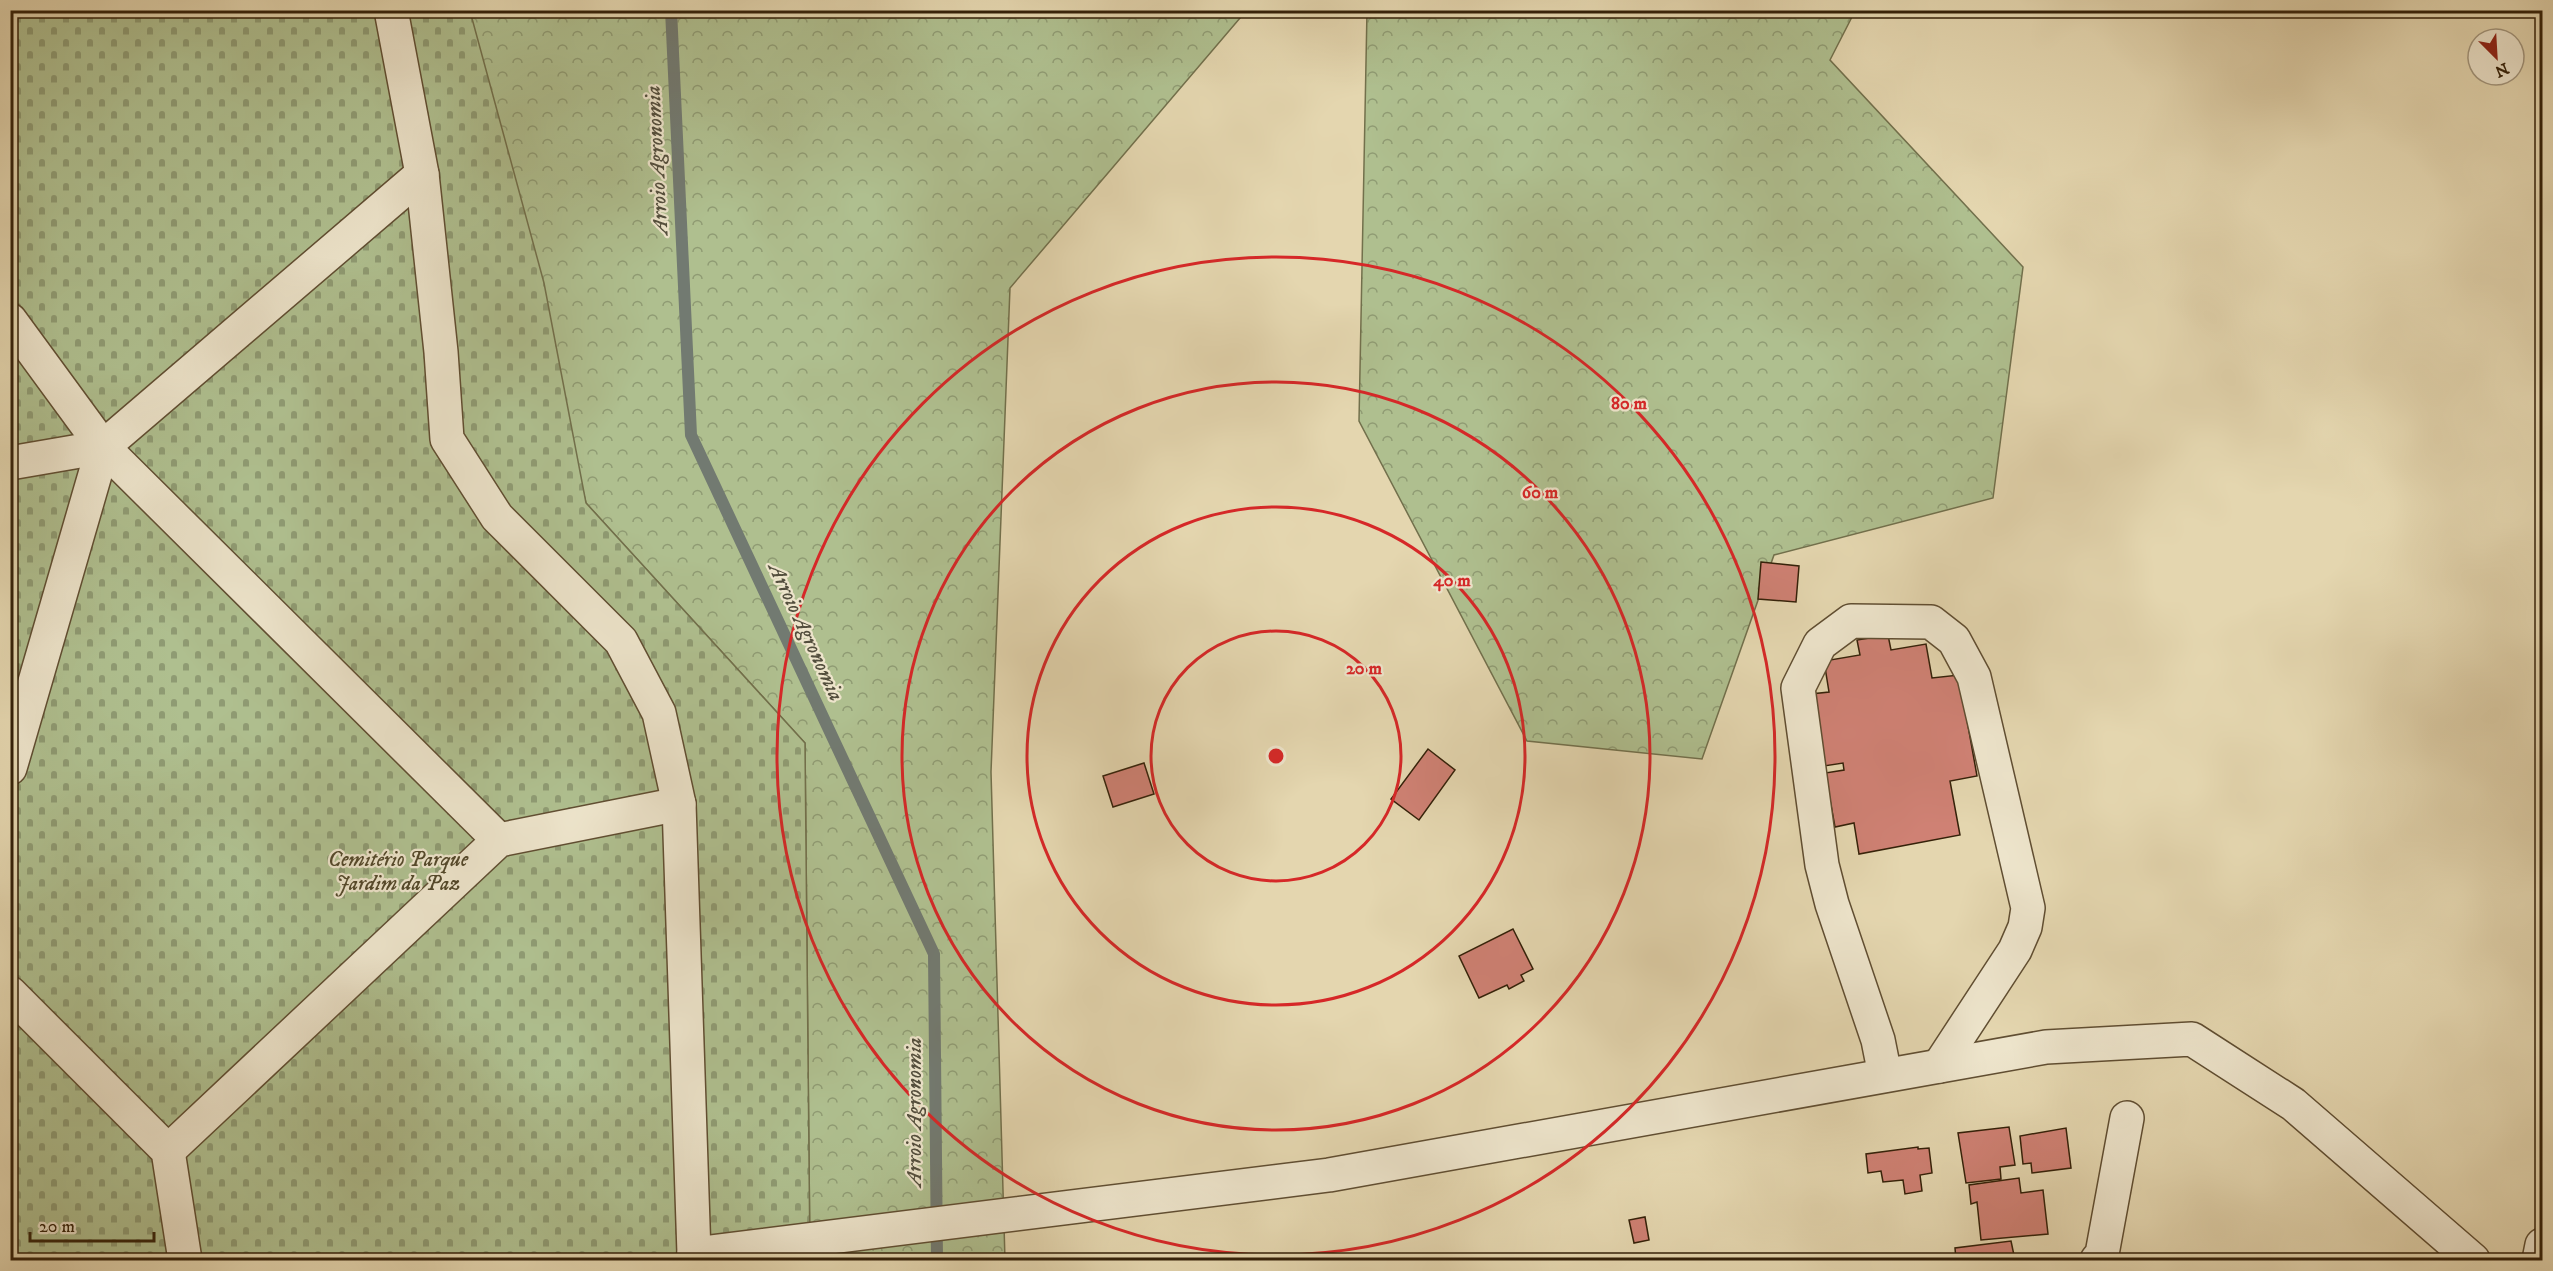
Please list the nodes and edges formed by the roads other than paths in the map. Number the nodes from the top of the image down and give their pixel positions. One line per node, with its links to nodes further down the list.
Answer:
1 (391, 10): 2 (street)
2 (422, 174): 4 (street); 7 (street)
3 (10, 320): 4 (street)
4 (103, 447): 5 (street); 6 (street); 8 (street)
5 (10, 463)
6 (10, 768)
7 (679, 804): 8 (street); 15 (street)
8 (499, 840): 13 (street)
9 (10, 993): 13 (street)
10 (1939, 1066): 11 (street); 11 (street); 18 (street)
11 (1885, 1075): 15 (street)
12 (2127, 1118): 17 (street)
13 (168, 1151): 16 (street)
14 (2542, 1245): 19 (street)
15 (693, 1257)
16 (185, 1260)
17 (2097, 1260)
18 (2473, 1260)
19 (2539, 1260)

